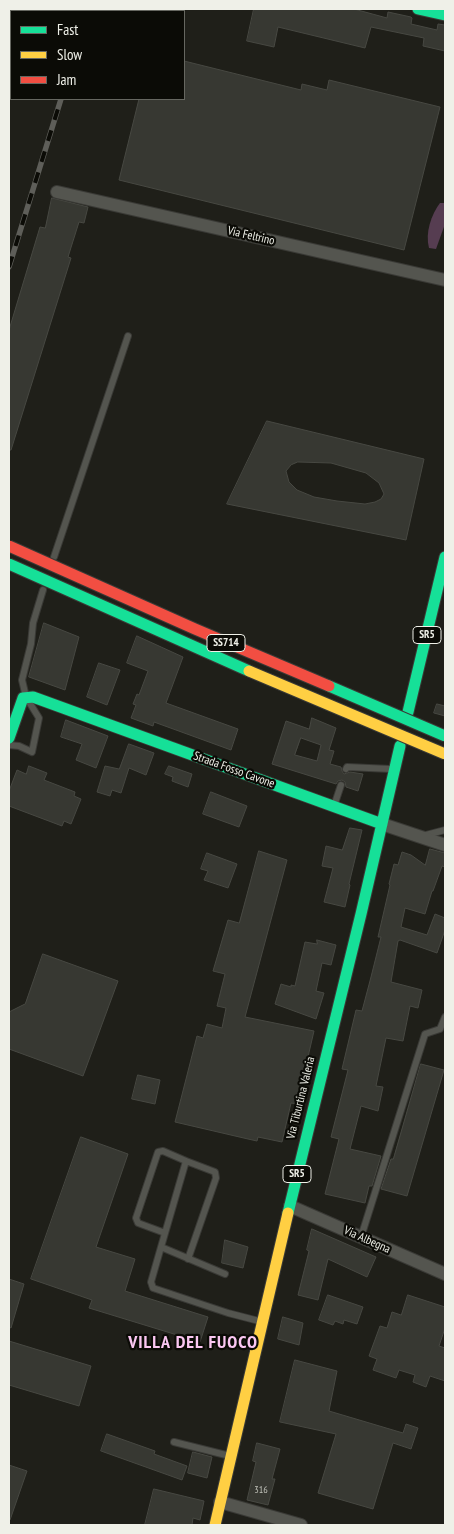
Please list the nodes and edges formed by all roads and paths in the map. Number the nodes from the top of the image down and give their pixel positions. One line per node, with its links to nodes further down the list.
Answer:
1 (418, 9): 2 (main road)
2 (445, 15)
3 (58, 192): 4 (street, Via Feltrino)
4 (445, 280)
5 (128, 336): 7 (lane)
6 (9, 546): 14 (main road, SS714, bridge)
7 (54, 557)
8 (445, 558): 10 (main road, SR5)
9 (9, 564): 18 (main road, SS714, bridge)
10 (442, 580): 13 (main road, SR5)
11 (43, 590): 12 (lane)
12 (25, 698): 15 (main road); 16 (lane); 22 (main road, Strada Fosso Cavone)
13 (408, 712)
14 (445, 736)
15 (9, 738)
16 (9, 745)
17 (400, 746): 20 (main road, Via Tiburtina Valeria / SR5)
18 (445, 754)
19 (346, 769): 20 (lane)
20 (395, 769): 23 (main road, Via Tiburtina Valeria / SR5)
21 (341, 786): 22 (lane)
22 (334, 806): 23 (main road, Strada Fosso Cavone)
23 (382, 824): 25 (street, Strada Fosso Cavone); 29 (main road, Via Tiburtina Valeria / SR5)
24 (445, 830): 25 (lane)
25 (421, 837): 26 (street, Strada Fosso Cavone)
26 (445, 845)
27 (445, 1017): 31 (lane)
28 (186, 1161): 30 (lane); 30 (lane); 33 (lane)
29 (290, 1206): 31 (street, Via Albegna); 36 (main road, Via Tiburtina Valeria / SR5)
30 (165, 1232): 32 (lane)
31 (361, 1237): 35 (street, Via Albegna)
32 (161, 1247): 33 (lane); 36 (lane)
33 (188, 1259): 34 (lane)
34 (225, 1274)
35 (445, 1274)
36 (262, 1322): 38 (main road, Via Tiburtina Valeria / SR5)
37 (174, 1442): 38 (lane)
38 (231, 1456): 39 (main road, Via Tiburtina Valeria / SR5)
39 (220, 1502): 40 (main road, Via Tiburtina Valeria / SR5); 41 (street)
40 (215, 1525)
41 (301, 1525)

